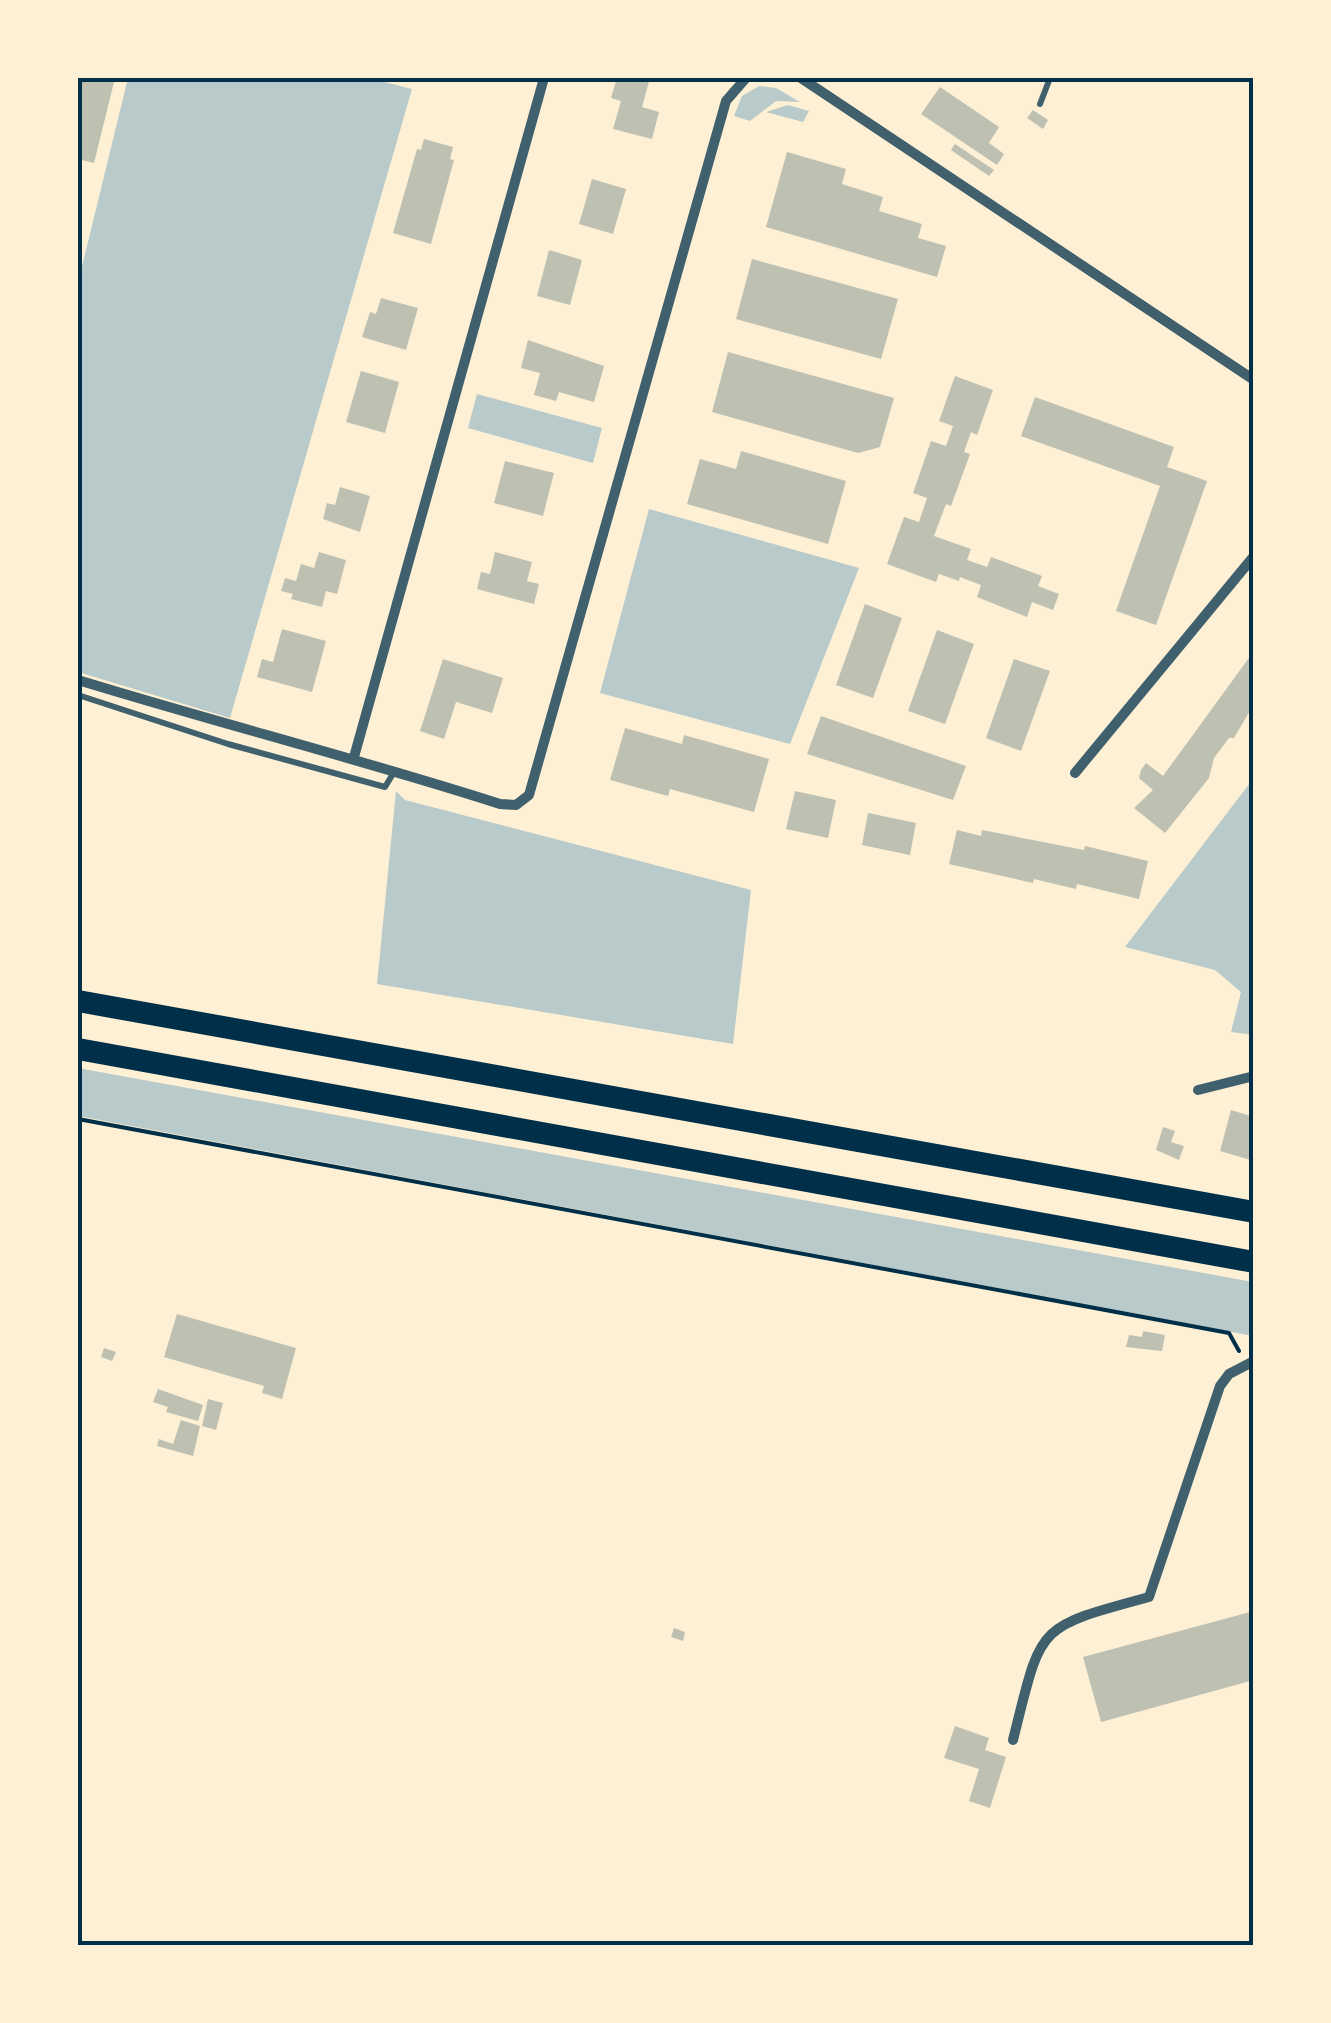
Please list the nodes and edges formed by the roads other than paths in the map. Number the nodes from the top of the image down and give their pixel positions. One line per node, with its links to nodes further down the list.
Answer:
1 (544, 78): 10 (street)
2 (746, 78): 11 (street)
3 (801, 78): 6 (street)
4 (1050, 78): 5 (lane)
5 (1040, 104)
6 (1254, 380)
7 (1254, 556): 12 (street)
8 (78, 680): 10 (street)
9 (78, 695): 11 (lane)
10 (354, 757): 11 (street)
11 (395, 770)
12 (1075, 773)
13 (78, 1001): 17 (highway)
14 (78, 1049): 18 (highway)
15 (1254, 1076): 16 (street)
16 (1198, 1090)
17 (1254, 1212)
18 (1254, 1262)
19 (1250, 1363): 20 (street)
20 (1013, 1740)

